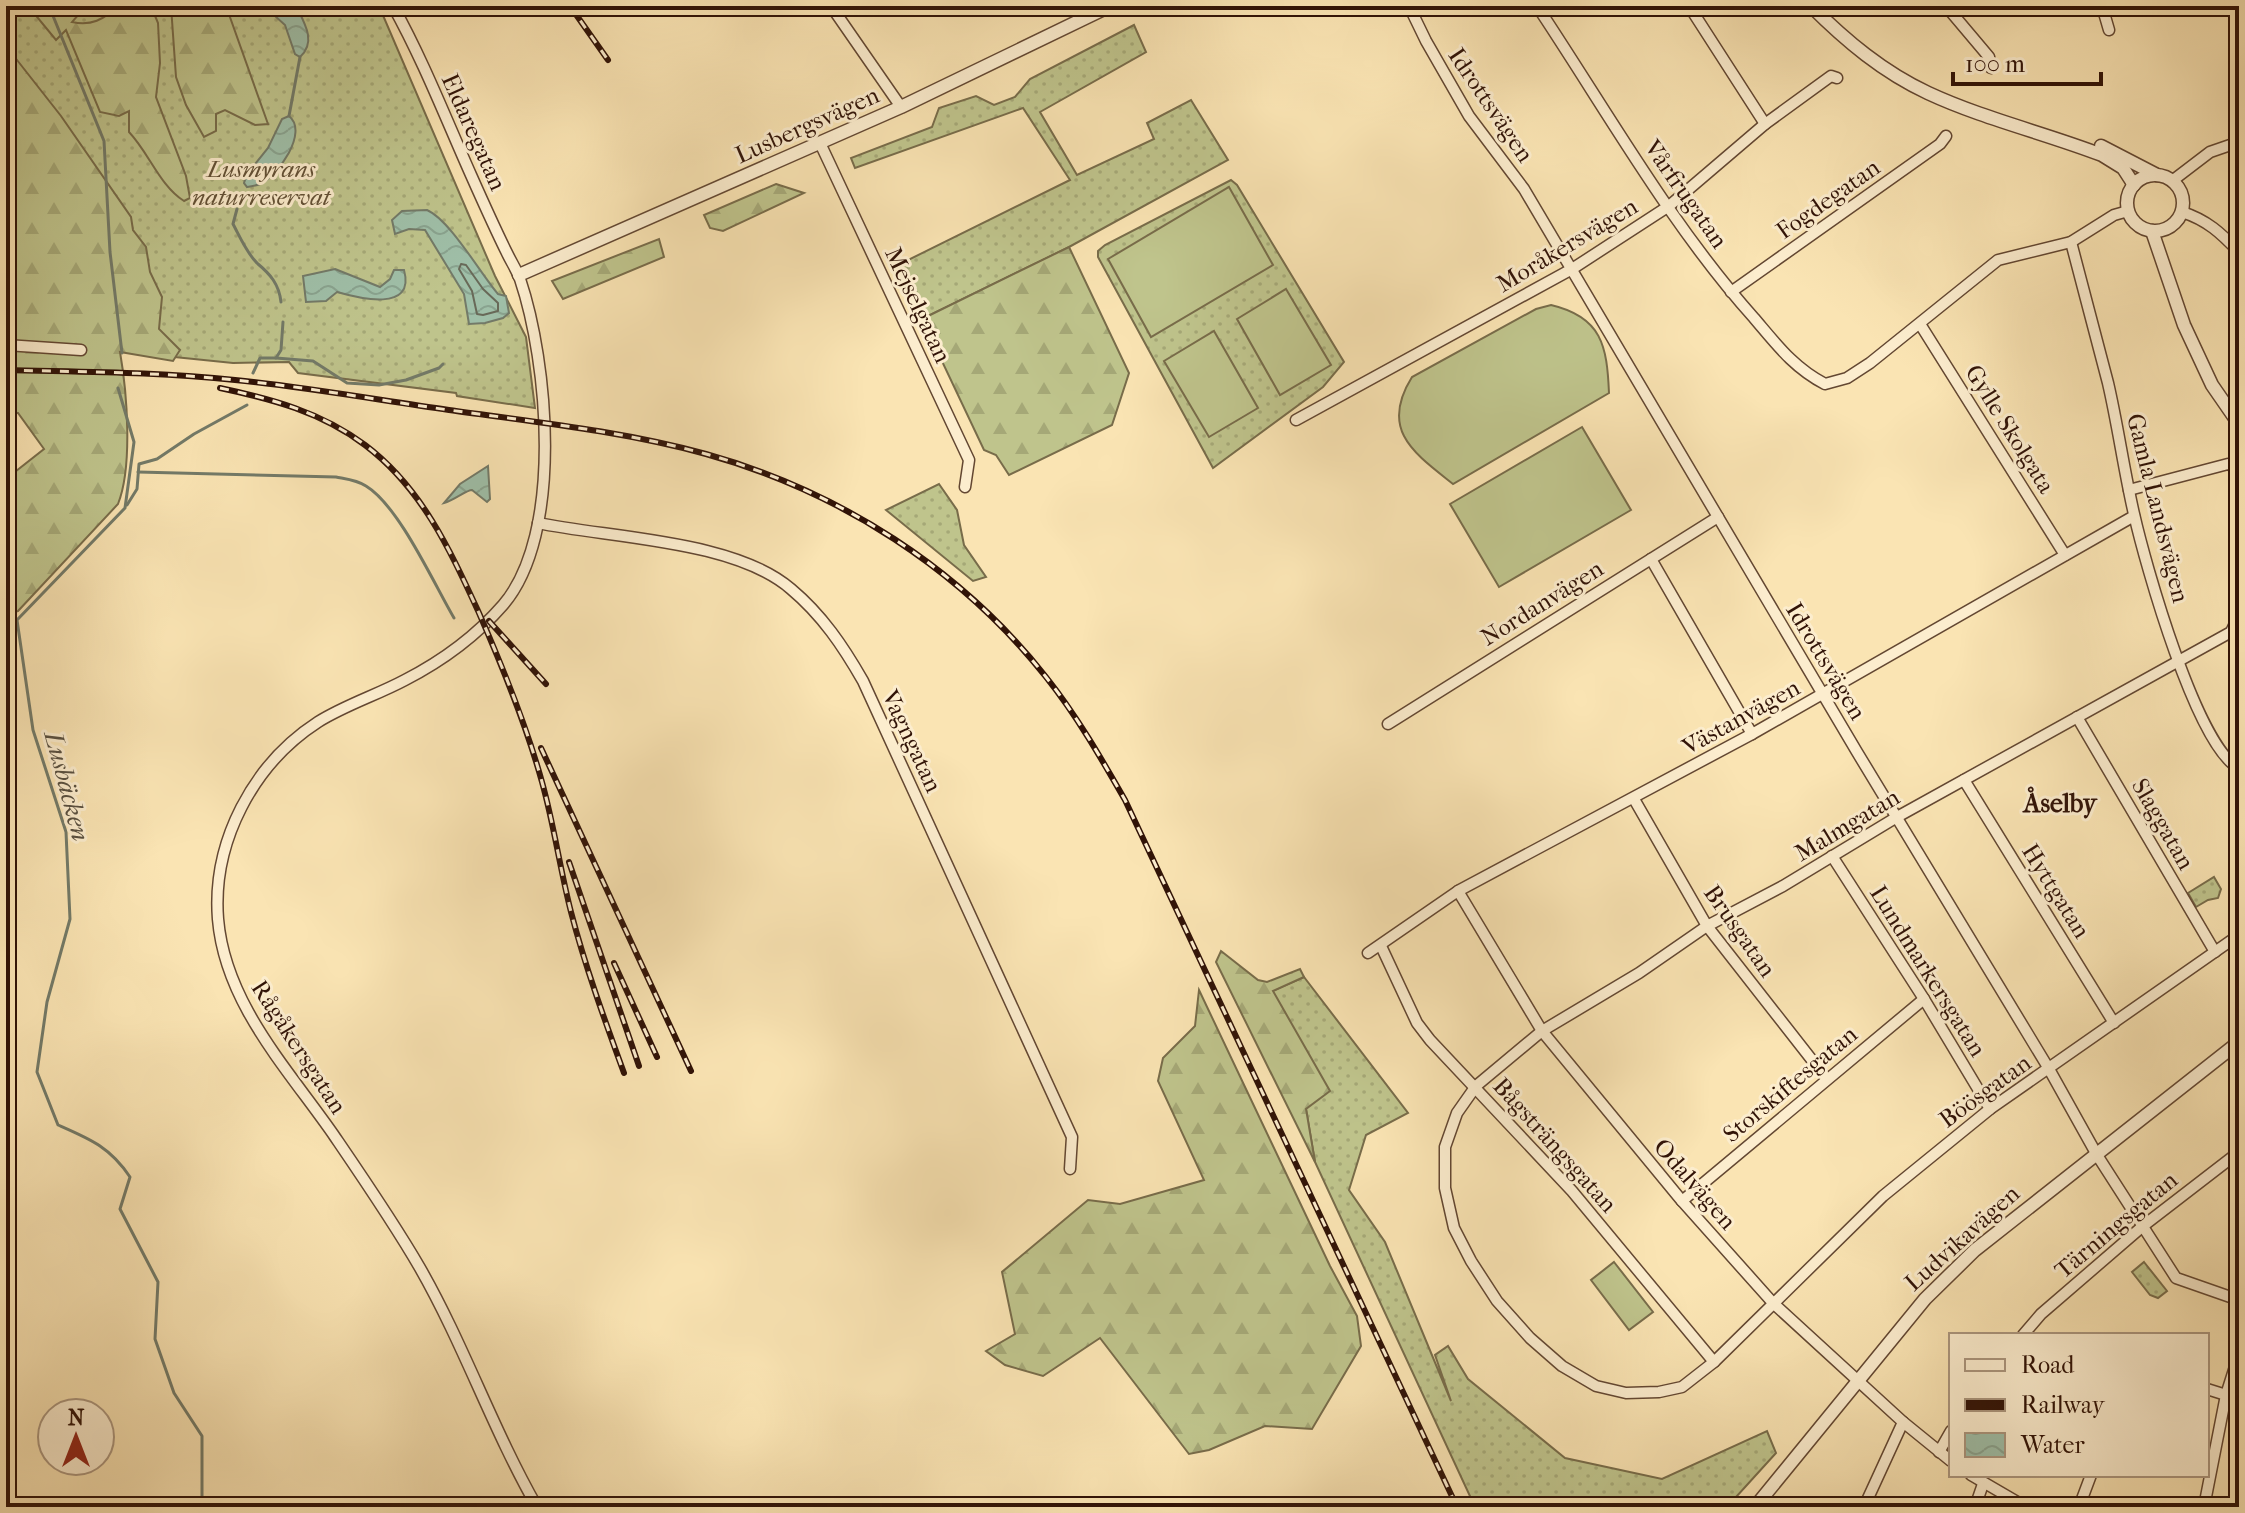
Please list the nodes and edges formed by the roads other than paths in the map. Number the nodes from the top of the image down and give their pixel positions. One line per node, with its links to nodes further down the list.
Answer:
1 (393, 6): 29 (street, Eldaregatan)
2 (831, 6): 14 (street)
3 (1110, 6): 14 (street, Lusbergsvägen)
4 (1409, 6): 28 (street, Idrottsvägen)
5 (1537, 6): 22 (street, Vårfrugatan)
6 (1689, 6): 15 (street)
7 (1811, 6): 11 (street)
8 (1946, 6): 12 (street)
9 (2102, 6): 10 (street)
10 (2109, 30)
11 (1866, 57): 19 (street); 21 (street)
12 (1991, 68)
13 (1837, 78): 15 (street, Moråkersvägen)
14 (901, 107): 18 (street, Lusbergsvägen)
15 (1765, 124): 22 (street, Moråkersvägen)
16 (1946, 136): 30 (street, Fogdegatan)
17 (2239, 142): 20 (street)
18 (820, 143): 29 (street, Lusbergsvägen); 37 (street, Mejselgatan)
19 (2157, 175): 20 (street); 21 (street)
20 (2172, 181): 24 (street)
21 (2134, 185): 23 (street)
22 (1669, 206): 28 (street, Moråkersvägen); 30 (street, Vårfrugatan)
23 (2128, 211): 25 (street); 26 (street)
24 (2182, 212): 25 (street); 27 (street)
25 (2152, 231): 35 (street)
26 (2071, 242): 31 (street); 38 (street, Gamla Landsvägen)
27 (2239, 252)
28 (1572, 269): 34 (street, Moråkersvägen); 40 (street, Idrottsvägen)
29 (519, 275): 41 (street, Rågåkersgatan)
30 (1731, 292): 31 (street, Vårfrugatan)
31 (1920, 324): 42 (street, Gylle Skolgata)
32 (6, 345): 33 (street)
33 (81, 350)
34 (1296, 420)
35 (2239, 424)
36 (2239, 469): 38 (street)
37 (965, 487)
38 (2129, 490): 39 (street, Gamla Landsvägen)
39 (2134, 516): 42 (street, Västanvägen); 45 (street, Gamla Landsvägen)
40 (1718, 517): 43 (street, Nordanvägen); 46 (street, Idrottsvägen)
41 (538, 523): 71 (street, Vagngatan); 89 (street, Rågåkersgatan)
42 (2065, 555): 46 (street, Västanvägen)
43 (1651, 559): 48 (street, Nordanvägen); 49 (street)
44 (2239, 615): 45 (street, Malmgatan)
45 (2177, 660): 47 (street, Malmgatan); 50 (street, Gamla Landsvägen)
46 (1823, 695): 49 (street, Västanvägen); 53 (street, Idrottsvägen)
47 (2077, 717): 51 (street, Malmgatan); 59 (street, Slaggatan)
48 (1388, 724)
49 (1752, 734): 52 (street, Västanvägen)
50 (2239, 768)
51 (1964, 780): 53 (street, Malmgatan); 62 (street, Hyttgatan)
52 (1634, 799): 55 (street, Västanvägen); 56 (street, Brusgatan)
53 (1897, 817): 54 (street, Malmgatan); 65 (street, Idrottsvägen)
54 (1832, 856): 56 (street, Malmgatan); 61 (street, Lundmarkersgatan)
55 (1458, 891): 58 (street, Västanvägen); 63 (street, Odalvägen)
56 (1707, 926): 63 (street, Malmgatan); 66 (street, Brusgatan)
57 (2239, 935): 59 (street, Böösgatan)
58 (1381, 946): 60 (street, Västanvägen); 67 (street, Bågsträngsgatan)
59 (2215, 952): 62 (street, Böösgatan)
60 (1368, 953)
61 (1924, 999): 66 (street, Storskiftesgatan); 68 (street, Lundmarkersgatan)
62 (2114, 1023): 65 (street, Böösgatan)
63 (1542, 1031): 67 (street, Malmgatan); 72 (street, Odalvägen)
64 (2239, 1042): 70 (street, Ludvikavägen)
65 (2049, 1069): 68 (street, Böösgatan); 70 (street, Idrottsvägen)
66 (1826, 1078): 72 (street, Storskiftesgatan)
67 (1476, 1086): 78 (street, Bågsträngsgatan); 78 (street, Böösgatan)
68 (1990, 1109): 75 (street, Böösgatan)
69 (2239, 1152): 73 (street, Tärningsgatan)
70 (2097, 1155): 73 (street, Idrottsvägen); 79 (street, Ludvikavägen)
71 (1070, 1169)
72 (1682, 1201): 75 (street, Odalvägen)
73 (2143, 1226): 74 (street, Idrottsvägen); 76 (street, Tärningsgatan)
74 (2239, 1300)
75 (1773, 1303): 78 (street, Böösgatan); 79 (street, Odalvägen)
76 (2025, 1333)
77 (2239, 1354): 81 (street)
78 (1714, 1362)
79 (1857, 1381): 82 (street, Odalvägen); 90 (street, Ludvikavägen)
80 (2209, 1390): 81 (street)
81 (2226, 1395): 95 (street)
82 (1903, 1422): 84 (street, Odalvägen); 91 (street)
83 (1949, 1434): 84 (street)
84 (1939, 1452): 85 (street, Odalvägen)
85 (1949, 1460)
86 (1974, 1477): 88 (street)
87 (2090, 1477): 94 (street)
88 (1983, 1484): 92 (street); 93 (street)
89 (537, 1507)
90 (1755, 1507)
91 (1864, 1507)
92 (1975, 1507)
93 (2026, 1507)
94 (2079, 1507)
95 (2204, 1507)

